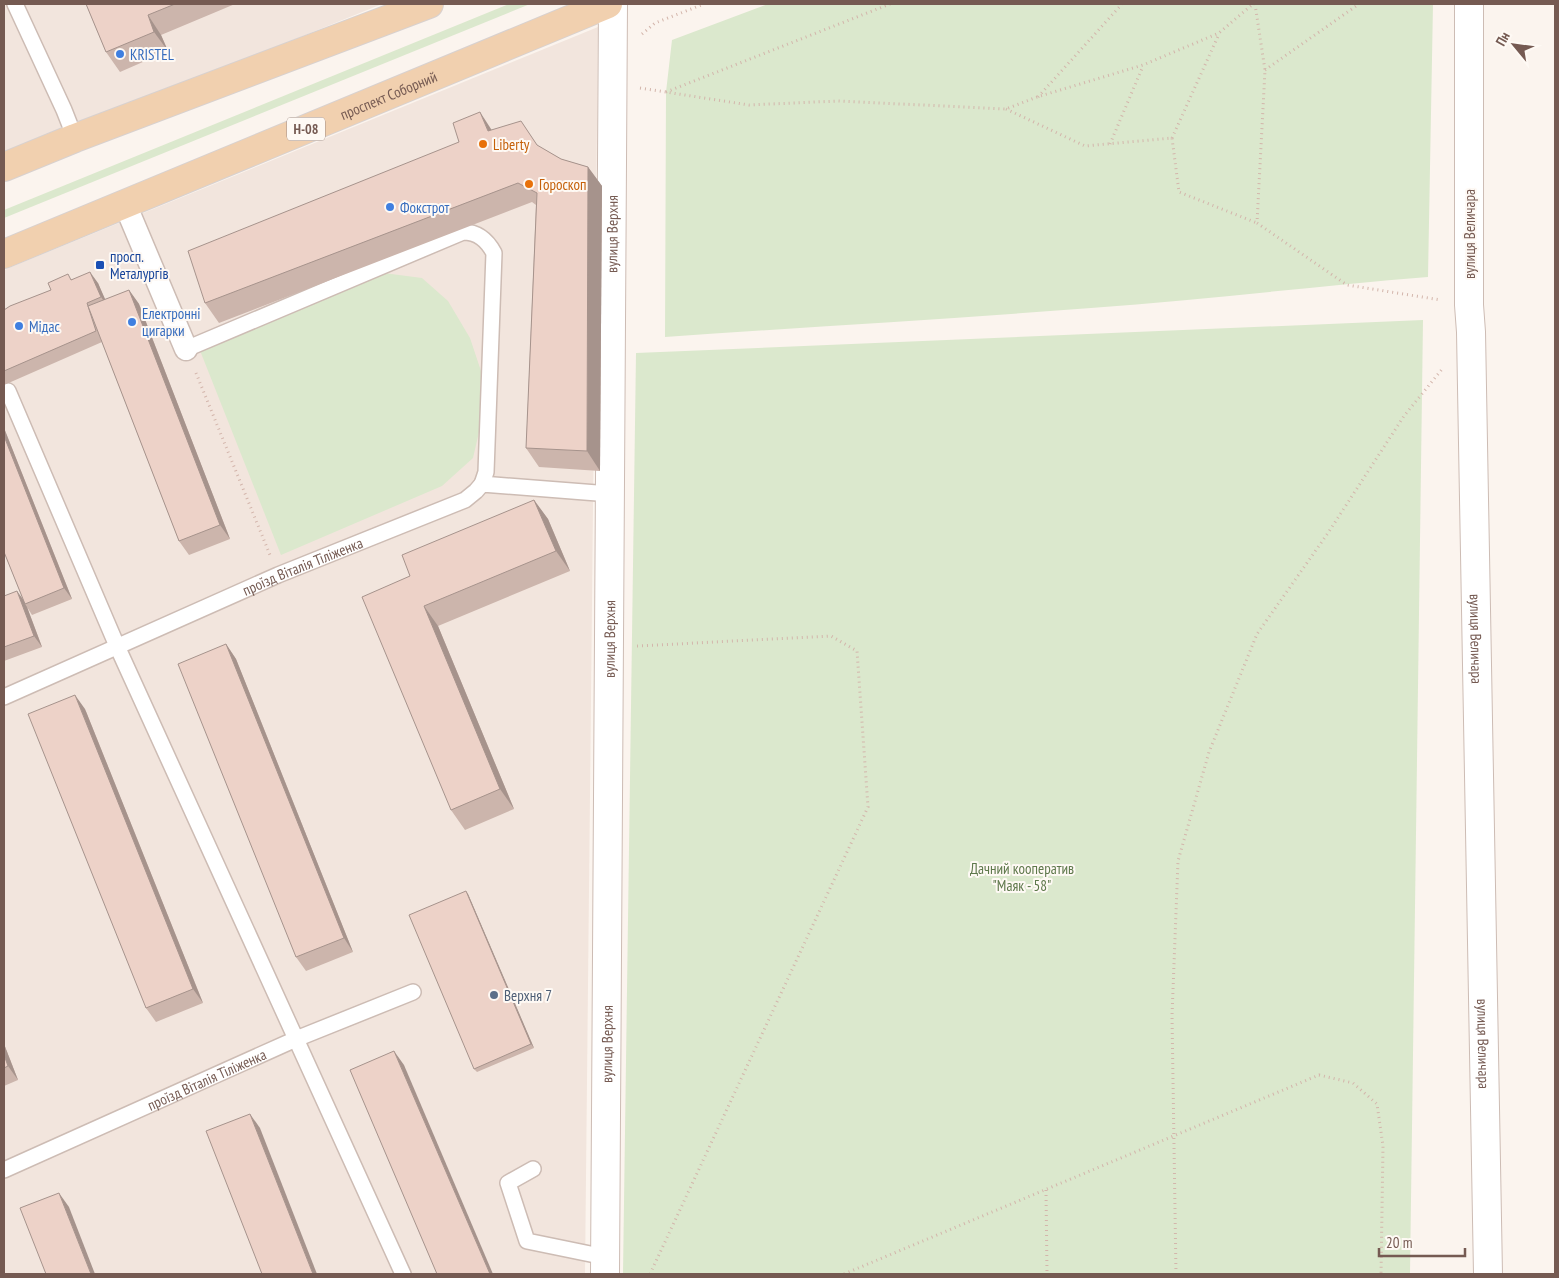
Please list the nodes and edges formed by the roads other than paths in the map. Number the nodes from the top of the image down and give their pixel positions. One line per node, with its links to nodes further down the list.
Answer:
1 (15, 4): 6 (lane)
2 (429, 4): 6 (main road)
3 (608, 4): 8 (main road, проспект Соборний / Н-08)
4 (613, 4): 13 (street, вулиця Верхня)
5 (1469, 4): 22 (street, вулиця Величара)
6 (75, 138): 7 (main road)
7 (4, 167)
8 (125, 204): 9 (main road, проспект Соборний / Н-08); 10 (street)
9 (4, 254)
10 (186, 349): 12 (lane)
11 (8, 390): 14 (lane)
12 (482, 484): 13 (lane); 14 (lane, проїзд Віталія Тіліженка)
13 (610, 494): 20 (street, вулиця Верхня)
14 (117, 646): 15 (lane, проїзд Віталія Тіліженка); 17 (lane)
15 (4, 697)
16 (413, 992): 17 (lane, проїзд Віталія Тіліженка)
17 (296, 1039): 19 (lane, проїзд Віталія Тіліженка); 21 (lane)
18 (533, 1169): 20 (lane)
19 (4, 1170)
20 (605, 1266)
21 (403, 1274)
22 (1488, 1274)

